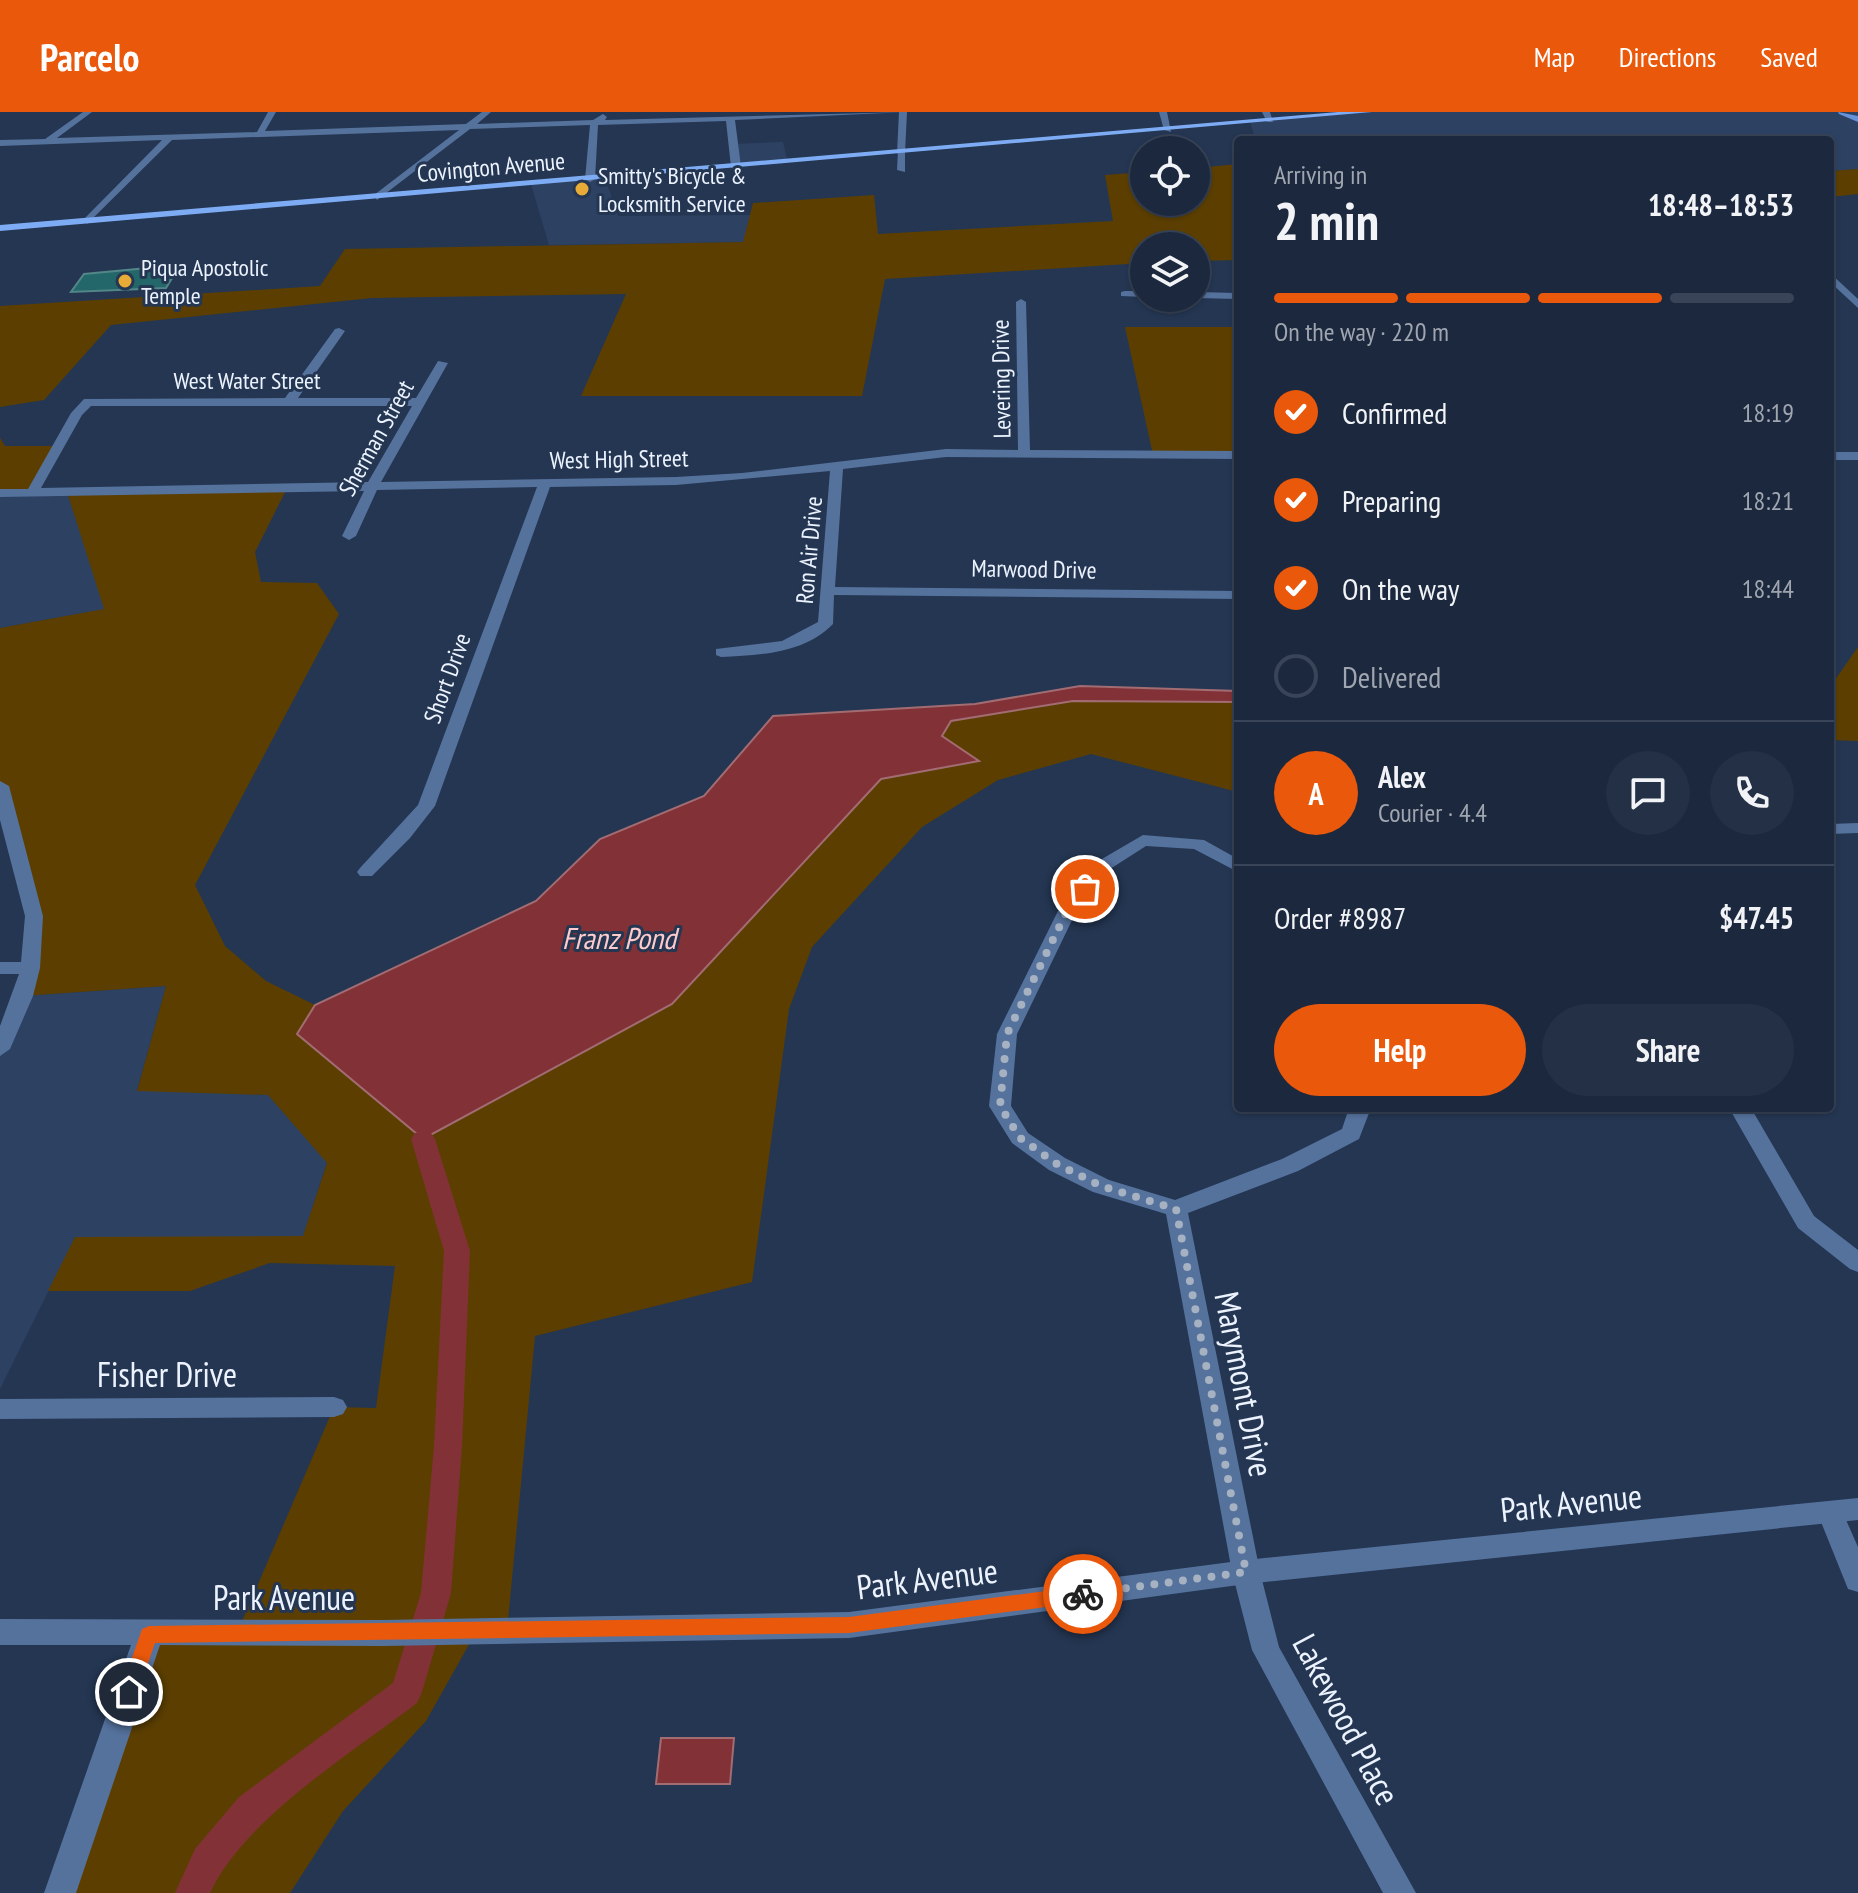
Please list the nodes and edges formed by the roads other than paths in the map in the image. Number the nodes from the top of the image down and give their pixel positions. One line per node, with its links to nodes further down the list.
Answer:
1 (88, 112): 17 (street)
2 (272, 112): 15 (street)
3 (487, 112): 13 (street)
4 (610, 112): 12 (street)
5 (903, 112): 10 (street); 19 (street)
6 (1163, 112): 14 (street)
7 (1368, 112): 9 (main road, Covington Avenue)
8 (1842, 112): 11 (main road)
9 (1268, 116): 14 (main road, Covington Avenue)
10 (730, 118): 12 (street); 20 (street)
11 (1858, 119)
12 (594, 123): 13 (street); 22 (street)
13 (467, 128): 15 (street); 23 (street)
14 (1168, 130): 19 (main road, Covington Avenue)
15 (259, 135): 16 (street)
16 (168, 139): 17 (street); 24 (street)
17 (46, 142): 18 (street)
18 (0, 143)
19 (901, 153): 20 (main road, Covington Avenue); 21 (street)
20 (736, 167): 22 (main road, Covington Avenue)
21 (902, 170)
22 (590, 179): 23 (main road, Covington Avenue)
23 (377, 197): 24 (main road, Covington Avenue)
24 (87, 221): 25 (main road, Covington Avenue)
25 (0, 228)
26 (1834, 280): 28 (street)
27 (1834, 291): 28 (street)
28 (1844, 291): 34 (street)
29 (1125, 294): 30 (street)
30 (1130, 294)
31 (1210, 295): 32 (street)
32 (1234, 296)
33 (1021, 302): 39 (street, Levering Drive)
34 (1858, 305)
35 (339, 331): 37 (street)
36 (442, 363): 38 (street, Sherman Street)
37 (289, 402): 38 (street, West Water Street); 47 (street, West Water Street)
38 (422, 402): 45 (street, Sherman Street)
39 (1024, 454): 40 (street, West High Street); 43 (street, West High Street)
40 (1234, 455)
41 (1834, 456): 42 (street)
42 (1858, 456)
43 (837, 464): 44 (street, West High Street); 49 (street, Ron Air Drive)
44 (545, 483): 45 (street, West High Street); 56 (street, Short Drive)
45 (372, 487): 47 (street, West High Street); 48 (street, Sherman Street)
46 (0, 493): 47 (street, West High Street)
47 (32, 493)
48 (349, 536)
49 (829, 591): 50 (street, Marwood Drive); 51 (street, Ron Air Drive)
50 (1234, 595)
51 (721, 652)
52 (0, 786): 58 (street)
53 (1858, 828): 54 (street)
54 (1834, 829)
55 (1234, 865): 62 (street)
56 (366, 872)
57 (0, 968): 58 (street)
58 (30, 968): 59 (street)
59 (0, 1049)
60 (1359, 1112): 62 (street)
61 (1742, 1112): 63 (street)
62 (1176, 1209): 68 (street, Marymont Drive)
63 (1858, 1263)
64 (334, 1407): 65 (street, Fisher Drive)
65 (0, 1409)
66 (1858, 1509): 67 (street, Park Avenue)
67 (1830, 1512): 68 (street, Park Avenue); 69 (street)
68 (1246, 1572): 71 (street, Park Avenue); 73 (street, Lakewood Place)
69 (1858, 1580)
70 (0, 1632): 71 (street, Park Avenue)
71 (149, 1635): 72 (street)
72 (60, 1893)
73 (1400, 1893)

